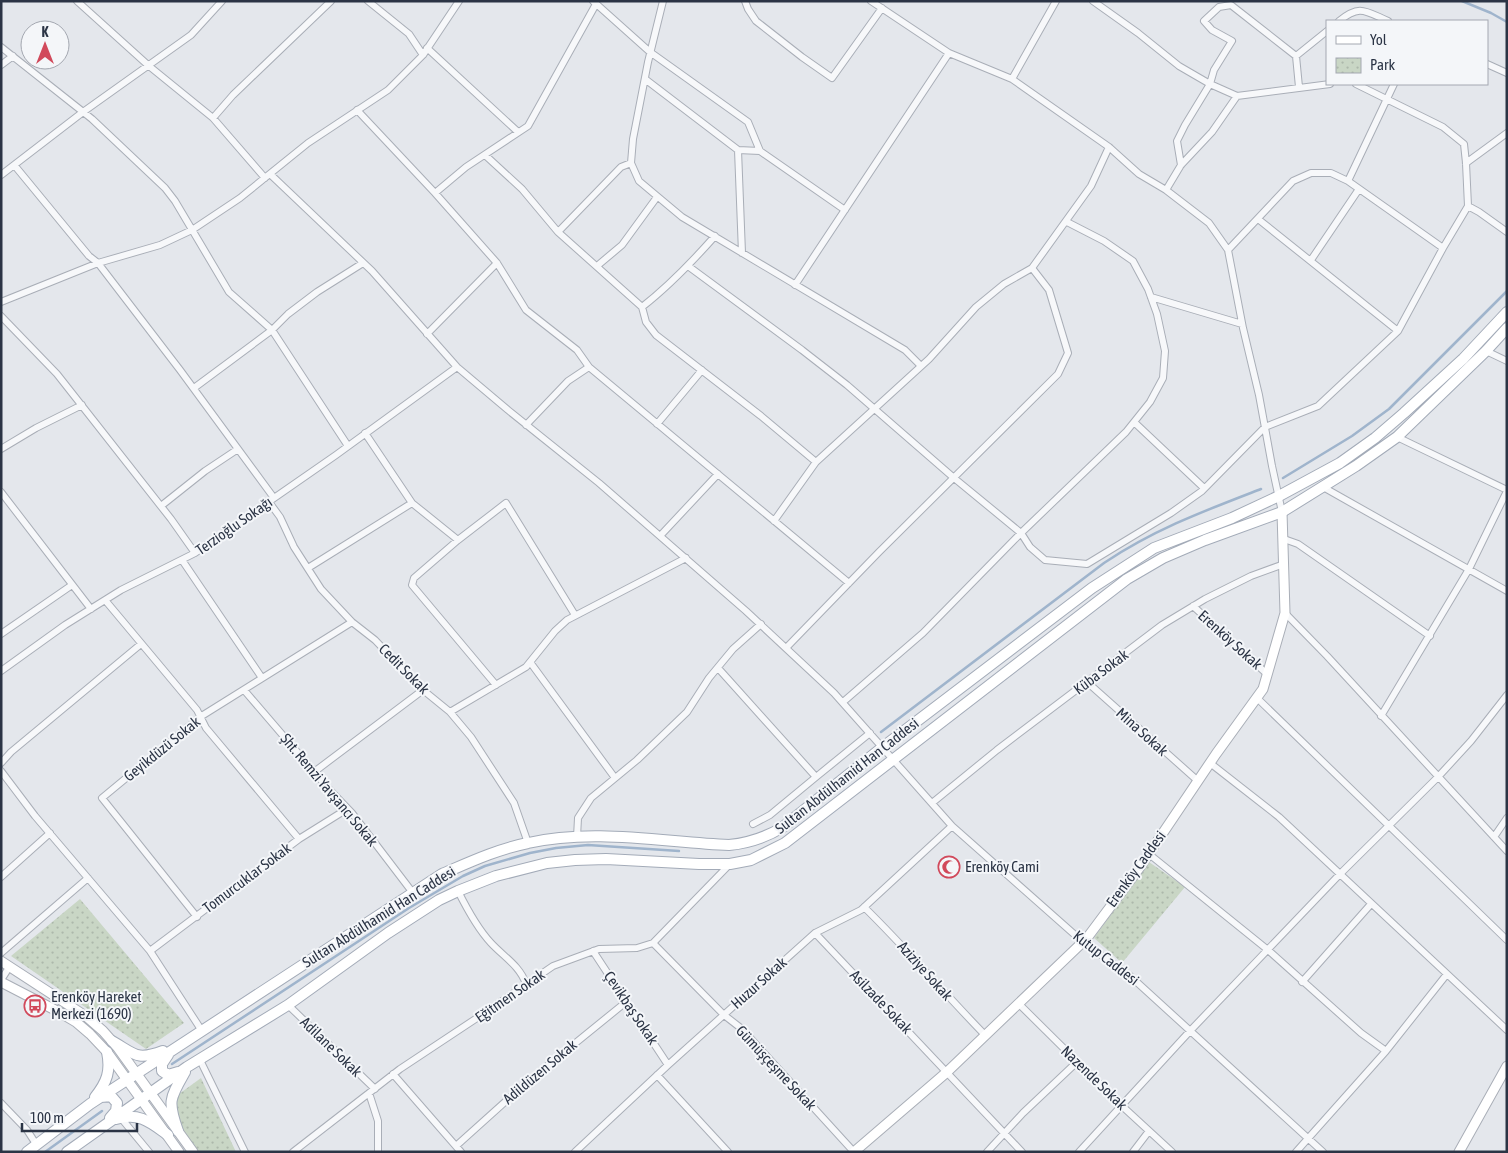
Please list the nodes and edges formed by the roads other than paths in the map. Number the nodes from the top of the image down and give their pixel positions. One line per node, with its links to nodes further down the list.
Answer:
1 (77, 1): 25 (street, Kutup Caddesi)
2 (222, 1): 25 (street)
3 (331, 1): 38 (street)
4 (368, 1): 20 (street)
5 (459, 1): 17 (street)
6 (663, 1): 18 (street)
7 (745, 1): 12 (street)
8 (871, 1): 12 (street)
9 (1056, 1): 27 (street)
10 (1093, 1): 29 (street)
11 (594, 3): 18 (street); 39 (street)
12 (882, 8): 19 (street)
13 (1341, 20): 14 (street)
14 (1386, 20)
15 (1326, 32): 22 (street)
16 (1, 47): 21 (street)
17 (428, 48): 20 (street); 39 (street)
18 (650, 52): 28 (street); 43 (street)
19 (949, 53): 27 (street); 57 (street)
20 (423, 55): 36 (street)
21 (13, 56): 24 (street); 37 (street)
22 (1296, 56): 29 (street); 33 (street)
23 (1488, 64): 26 (street)
24 (1, 65)
25 (150, 66): 37 (street); 38 (street, Kutup Caddesi)
26 (1507, 73)
27 (1012, 78): 41 (street)
28 (645, 79): 42 (street); 45 (street)
29 (1210, 84): 34 (street); 47 (street)
30 (1326, 84): 33 (street)
31 (1358, 85): 35 (street)
32 (1394, 85): 35 (street)
33 (1299, 87): 34 (street)
34 (1237, 96): 47 (street)
35 (1388, 98): 46 (street); 51 (street)
36 (357, 110): 50 (street); 54 (street)
37 (83, 112): 48 (street); 60 (street)
38 (213, 118): 50 (street, Kutup Caddesi)
39 (518, 132): 44 (street)
40 (1507, 133): 46 (street)
41 (1108, 147): 53 (street); 59 (street)
42 (738, 150): 43 (street); 66 (street)
43 (760, 151): 57 (street)
44 (485, 155): 54 (street); 61 (street)
45 (631, 163): 55 (street); 61 (street)
46 (1466, 163): 56 (street)
47 (1181, 165): 53 (street)
48 (15, 166): 49 (street); 68 (street, Cedit Sokak)
49 (1, 175)
50 (268, 176): 60 (street); 69 (street, Kutup Caddesi)
51 (1348, 180): 52 (street); 58 (street)
52 (1358, 189): 64 (street); 67 (street)
53 (1166, 190): 65 (street)
54 (435, 193): 70 (street)
55 (657, 197): 63 (street); 71 (street)
56 (1468, 206): 62 (street); 64 (street)
57 (845, 210): 74 (street)
58 (1258, 219): 65 (street); 67 (street)
59 (1067, 222): 73 (street); 75 (street)
60 (192, 230): 68 (street); 82 (street)
61 (558, 232): 71 (street)
62 (1507, 232)
63 (714, 236): 66 (street); 72 (street)
64 (1443, 248): 83 (street)
65 (1228, 250): 80 (street)
66 (742, 253): 74 (street)
67 (1311, 260): 83 (street)
68 (98, 263): 76 (street); 91 (street, Cedit Sokak)
69 (363, 263): 82 (street); 84 (street, Kutup Caddesi)
70 (496, 263): 84 (street); 89 (street)
71 (597, 266): 77 (street)
72 (688, 266): 77 (street); 93 (street)
73 (1032, 268): 87 (street); 105 (street)
74 (795, 285): 87 (street)
75 (1151, 296): 80 (street); 94 (street)
76 (1, 302)
77 (642, 307): 90 (street)
78 (1507, 312): 110 (main road, Sultan Abdülhamid Han Caddesi)
79 (1, 316): 92 (street)
80 (1242, 324): 97 (street)
81 (1507, 328): 85 (main road, Sultan Abdülhamid Han Caddesi)
82 (272, 330): 91 (street); 100 (street)
83 (1398, 331): 97 (street)
84 (428, 334): 88 (street, Kutup Caddesi)
85 (1486, 351): 86 (street); 99 (main road, Sultan Abdülhamid Han Caddesi)
86 (1507, 361)
87 (921, 366): 93 (street)
88 (457, 367): 96 (street, Kutup Caddesi); 98 (street, Terzioğlu Sokağı)
89 (589, 367): 95 (street); 96 (street)
90 (702, 370): 95 (street); 103 (street)
91 (194, 388): 102 (street, Cedit Sokak)
92 (82, 405): 101 (street); 113 (street)
93 (875, 408): 103 (street); 105 (street)
94 (1134, 422): 107 (street); 116 (street)
95 (657, 424): 104 (street)
96 (526, 425): 117 (street, Kutup Caddesi)
97 (1265, 426): 107 (street); 110 (street)
98 (365, 434): 100 (street, Terzioğlu Sokağı); 112 (street)
99 (1397, 437): 106 (main road, Sultan Abdülhamid Han Caddesi); 108 (street)
100 (348, 446): 111 (street, Terzioğlu Sokağı)
101 (1, 449)
102 (238, 449): 111 (street, Cedit Sokak); 113 (street)
103 (816, 462): 115 (street)
104 (718, 474): 115 (street); 117 (street)
105 (954, 478): 116 (street); 126 (street)
106 (1323, 487): 114 (main road, Sultan Abdülhamid Han Caddesi); 125 (street)
107 (1204, 488): 116 (street)
108 (1507, 491): 125 (street)
109 (1, 492): 127 (street)
110 (1278, 496): 114 (street); 156 (main road, Sultan Abdülhamid Han Caddesi)
111 (272, 500): 120 (street, Terzioğlu Sokağı); 124 (street, Cedit Sokak)
112 (412, 503): 118 (street); 124 (street)
113 (161, 506): 120 (street)
114 (1282, 512): 119 (street, Erenköy Caddesi); 157 (main road, Sultan Abdülhamid Han Caddesi)
115 (774, 521): 126 (street)
116 (1022, 533): 151 (street)
117 (660, 536): 121 (street, Kutup Caddesi)
118 (458, 540): 133 (street); 146 (street)
119 (1284, 540): 123 (street, Erenköy Caddesi); 137 (street)
120 (195, 553): 122 (street, Terzioğlu Sokağı)
121 (686, 558): 133 (street); 135 (street, Kutup Caddesi)
122 (182, 560): 129 (street, Terzioğlu Sokağı); 144 (street)
123 (1284, 564): 130 (street, Küba Sokak); 132 (street, Erenköy Caddesi)
124 (308, 568): 134 (street, Cedit Sokak)
125 (1469, 569): 128 (street); 137 (street)
126 (849, 583): 139 (street)
127 (72, 585): 131 (street); 136 (street)
128 (1507, 591)
129 (104, 600): 131 (street, Terzioğlu Sokağı); 138 (street)
130 (1193, 606): 143 (street, Erenköy Sokak); 145 (street, Küba Sokak)
131 (91, 609): 142 (street, Terzioğlu Sokağı)
132 (1285, 613): 143 (street, Erenköy Caddesi); 154 (street)
133 (575, 615): 140 (street)
134 (352, 622): 144 (street, Geyikdüzü Sokak); 148 (street, Cedit Sokak)
135 (761, 624): 139 (street, Kutup Caddesi); 141 (street)
136 (1, 634)
137 (1430, 636): 154 (street)
138 (141, 644): 153 (street); 158 (street)
139 (786, 648): 151 (street, Kutup Caddesi)
140 (530, 662): 146 (street); 162 (street)
141 (718, 668): 162 (street); 163 (street)
142 (1, 671)
143 (1267, 674): 150 (street, Erenköy Caddesi)
144 (262, 678): 147 (street, Geyikdüzü Sokak)
145 (1087, 682): 165 (street, Mina Sokak); 166 (street, Küba Sokak)
146 (496, 685): 152 (street)
147 (244, 690): 153 (street, Geyikdüzü Sokak); 161 (street, Şht. Remzi Yavşancı Sokak)
148 (423, 690): 152 (street, Cedit Sokak); 161 (street)
149 (1507, 695): 164 (street)
150 (1257, 698): 159 (street, Erenköy Caddesi); 171 (street)
151 (842, 702): 155 (street, Kutup Caddesi)
152 (450, 712): 176 (street, Cedit Sokak)
153 (200, 716): 175 (street); 187 (street, Geyikdüzü Sokak)
154 (1381, 716): 164 (street)
155 (870, 733): 156 (street, Kutup Caddesi); 163 (street)
156 (883, 748): 157 (street, Kutup Caddesi); 173 (main road, Sultan Abdülhamid Han Caddesi)
157 (894, 760): 166 (street, Kutup Caddesi); 179 (main road, Sultan Abdülhamid Han Caddesi)
158 (1, 763)
159 (1210, 763): 165 (street, Erenköy Caddesi); 180 (street)
160 (1, 771): 172 (street)
161 (314, 772): 167 (street, Şht. Remzi Yavşancı Sokak)
162 (615, 778): 173 (street)
163 (816, 778): 169 (street)
164 (1438, 778): 171 (street); 174 (street)
165 (1198, 782): 178 (street, Erenköy Caddesi)
166 (932, 803): 170 (street, Kutup Caddesi)
167 (347, 808): 175 (street, Tomurcuklar Sokak); 184 (street, Şht. Remzi Yavşancı Sokak)
168 (1507, 818): 174 (street)
169 (754, 824)
170 (952, 826): 186 (street, Huzur Sokak); 190 (street, Kutup Caddesi)
171 (1388, 826): 180 (street); 189 (street)
172 (50, 834): 181 (street); 182 (street)
173 (577, 837): 176 (main road, Sultan Abdülhamid Han Caddesi)
174 (1494, 837): 177 (street)
175 (299, 839): 187 (street, Tomurcuklar Sokak)
176 (528, 843): 184 (main road, Sultan Abdülhamid Han Caddesi)
177 (1507, 851)
178 (1149, 854): 190 (street, Erenköy Caddesi); 192 (street)
179 (730, 864): 183 (main road, Sultan Abdülhamid Han Caddesi); 191 (street)
180 (1340, 874): 185 (street); 192 (street)
181 (1, 877)
182 (88, 878): 193 (street); 195 (street)
183 (458, 891): 201 (street); 204 (main road, Sultan Abdülhamid Han Caddesi)
184 (413, 893): 207 (main road, Sultan Abdülhamid Han Caddesi)
185 (1372, 904): 198 (street); 200 (street)
186 (864, 907): 188 (street, Huzur Sokak); 209 (street, Aziziye Sokak)
187 (197, 917): 193 (street, Tomurcuklar Sokak)
188 (815, 933): 205 (street, Huzur Sokak); 219 (street, Asilzade Sokak)
189 (1507, 940)
190 (1082, 942): 203 (street, Erenköy Caddesi); 208 (street, Kutup Caddesi)
191 (653, 943): 194 (street, Eğitmen Sokak); 205 (street, Gümüşçeşme Sokak)
192 (1268, 950): 200 (street); 208 (street)
193 (150, 951): 207 (street)
194 (593, 951): 201 (street, Eğitmen Sokak); 202 (street, Çevikbaş Sokak)
195 (1, 953)
196 (1, 961): 197 (street)
197 (10, 966): 199 (street); 210 (street)
198 (1447, 974): 206 (street); 212 (street)
199 (1, 981): 213 (street)
200 (1302, 982): 212 (street)
201 (526, 984): 221 (street, Eğitmen Sokak)
202 (626, 1002): 216 (street, Çevikbaş Sokak); 239 (street, Adildüzen Sokak)
203 (1018, 1004): 209 (street, Erenköy Caddesi); 215 (street, Nazende Sokak)
204 (288, 1005): 214 (main road, Sultan Abdülhamid Han Caddesi); 224 (street, Adilane Sokak)
205 (724, 1015): 216 (street, Huzur Sokak); 250 (street, Gümüşçeşme Sokak)
206 (1507, 1030)
207 (202, 1031): 211 (main road, Sultan Abdülhamid Han Caddesi)
208 (1190, 1031): 230 (street); 237 (street, Kutup Caddesi)
209 (985, 1035): 219 (street, Erenköy Caddesi)
210 (112, 1041): 211 (main road); 220 (street)
211 (176, 1048): 218 (main road); 220 (main road, Sultan Abdülhamid Han Caddesi)
212 (1386, 1051): 237 (street)
213 (106, 1052): 223 (street); 229 (main road)
214 (200, 1060): 218 (main road, Sultan Abdülhamid Han Caddesi); 246 (street)
215 (1077, 1062): 230 (street, Nazende Sokak); 235 (street)
216 (668, 1064): 222 (street, Huzur Sokak)
217 (1507, 1066): 258 (street)
218 (187, 1067): 225 (main road, Sultan Abdülhamid Han Caddesi); 233 (main road)
219 (947, 1072): 235 (street, Asilzade Sokak); 250 (street, Erenköy Caddesi)
220 (136, 1074): 223 (main road, Sultan Abdülhamid Han Caddesi); 225 (street)
221 (394, 1074): 224 (street, Eğitmen Sokak); 239 (street)
222 (657, 1075): 241 (street, Huzur Sokak); 249 (street)
223 (127, 1080): 226 (main road, Sultan Abdülhamid Han Caddesi); 227 (street)
224 (372, 1091): 247 (street, Eğitmen Sokak); 248 (street)
225 (150, 1093): 227 (main road, Sultan Abdülhamid Han Caddesi); 233 (street)
226 (101, 1097): 229 (main road, Sultan Abdülhamid Han Caddesi); 232 (main road)
227 (141, 1099): 232 (main road, Sultan Abdülhamid Han Caddesi); 236 (street)
228 (1, 1103): 238 (street)
229 (90, 1104): 238 (main road, Sultan Abdülhamid Han Caddesi)
230 (1122, 1106): 234 (street, Nazende Sokak); 253 (street)
231 (121, 1118): 232 (main road); 236 (main road); 243 (street)
232 (106, 1123): 240 (main road, Sultan Abdülhamid Han Caddesi)
233 (178, 1131): 245 (street)
234 (1149, 1131): 254 (street); 255 (street, Nazende Sokak)
235 (1005, 1134): 251 (street); 252 (street, Asilzade Sokak)
236 (168, 1135): 244 (street)
237 (1308, 1138): 256 (street); 257 (street, Kutup Caddesi)
238 (36, 1144): 242 (main road, Sultan Abdülhamid Han Caddesi)
239 (458, 1149)
240 (68, 1151)
241 (578, 1151)
242 (27, 1152)
243 (148, 1152)
244 (179, 1152)
245 (192, 1152)
246 (245, 1152)
247 (294, 1152)
248 (378, 1152)
249 (728, 1152)
250 (854, 1152)
251 (987, 1152)
252 (1022, 1152)
253 (1079, 1152)
254 (1133, 1152)
255 (1172, 1152)
256 (1296, 1152)
257 (1323, 1152)
258 (1460, 1152)

